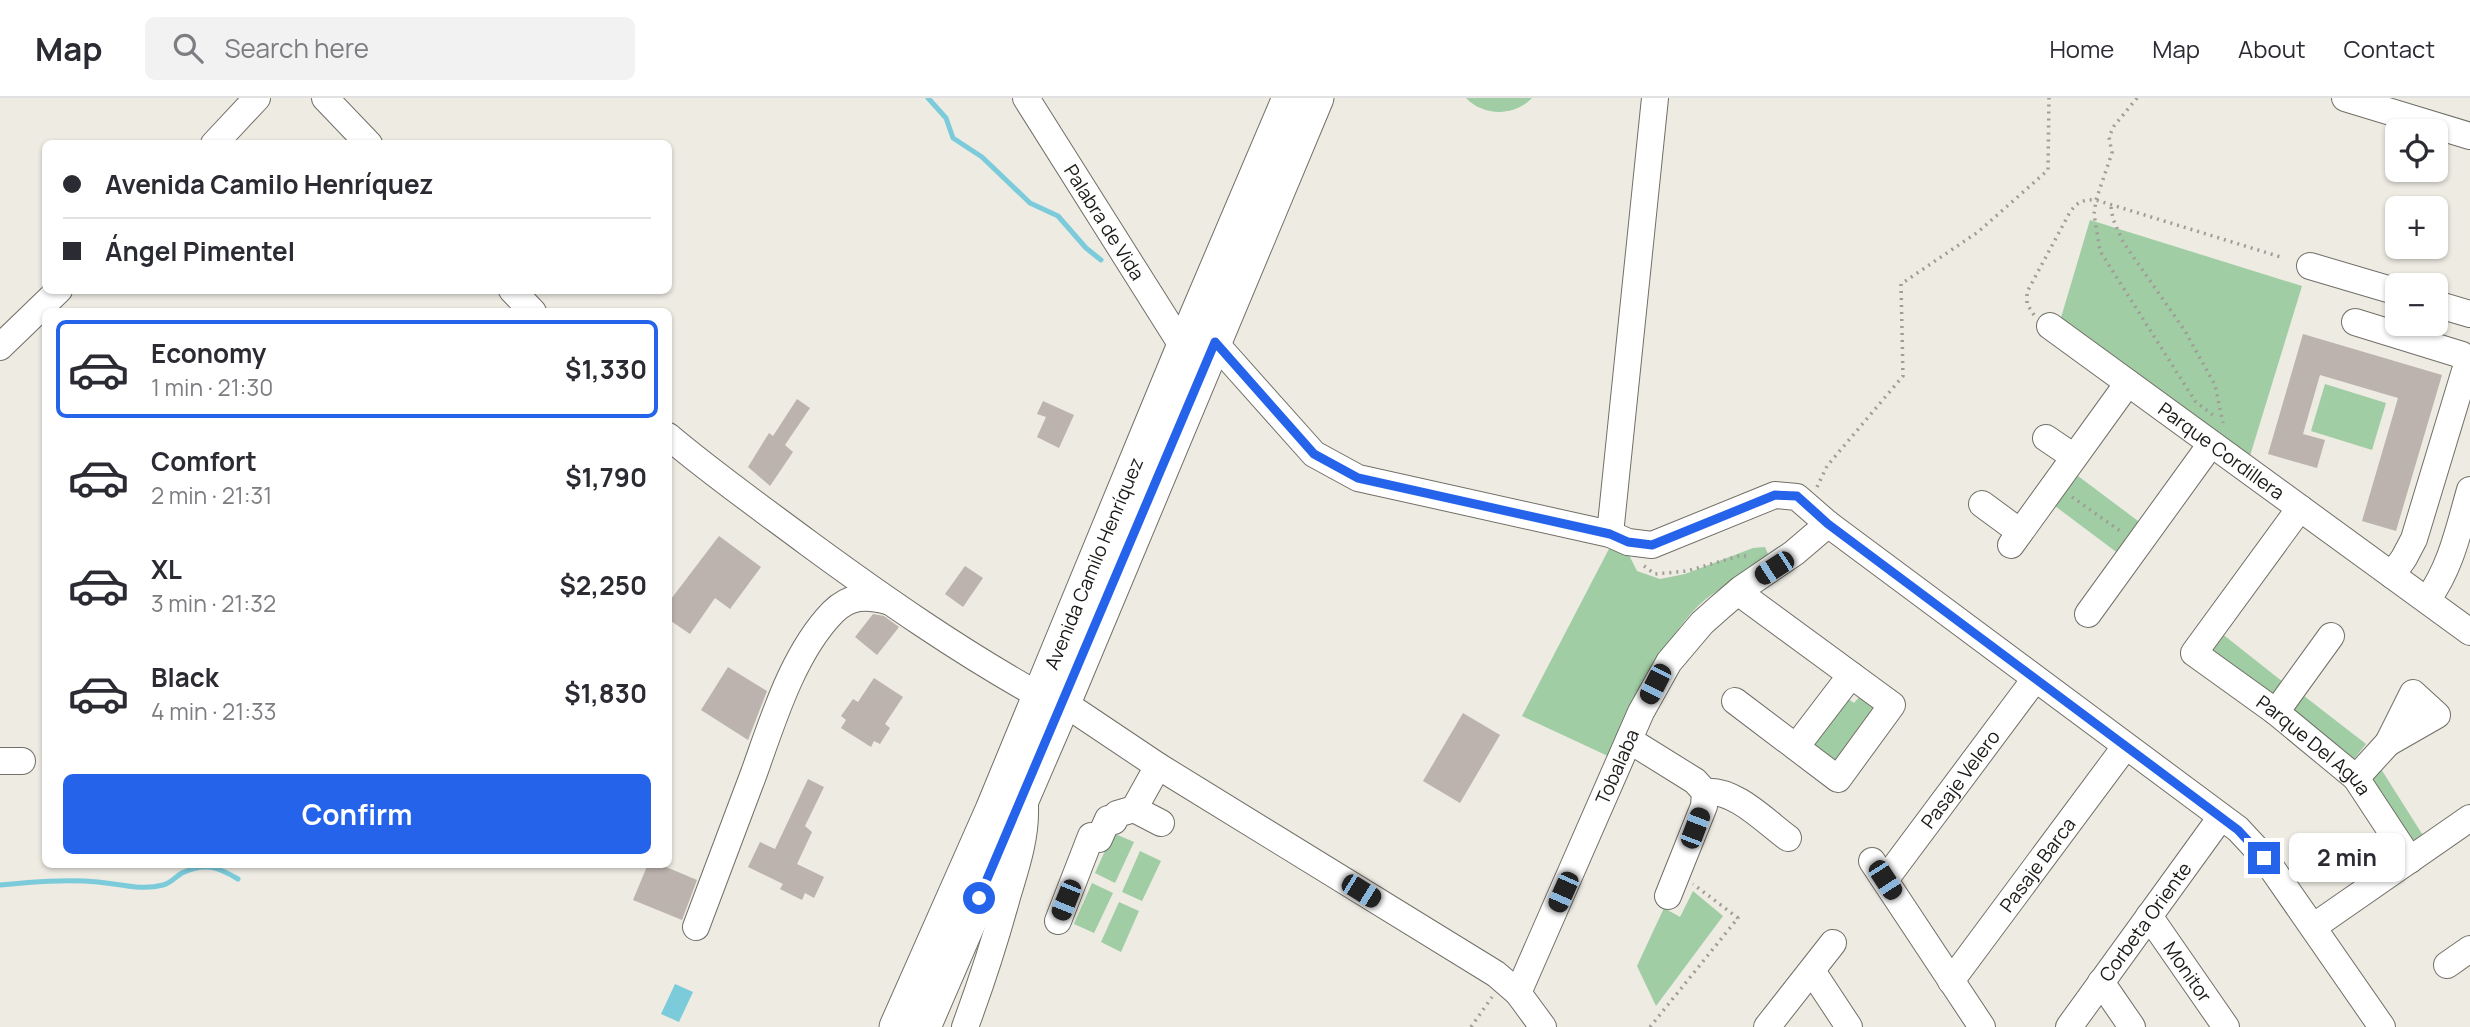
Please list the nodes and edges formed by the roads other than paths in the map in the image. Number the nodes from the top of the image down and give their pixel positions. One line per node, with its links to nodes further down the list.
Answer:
1 (257, 98): 9 (street)
2 (326, 98): 10 (street)
3 (1026, 98): 20 (street, Palabra de Vida)
4 (1289, 98): 20 (main road, Avenida Camilo Henríquez)
5 (1317, 98): 20 (main road, Avenida Camilo Henríquez)
6 (1655, 98): 31 (street)
7 (2345, 98): 8 (street)
8 (2470, 136)
9 (218, 140)
10 (365, 140)
11 (2310, 266): 12 (street)
12 (2385, 288)
13 (55, 294): 21 (street)
14 (516, 294): 15 (street)
15 (529, 308)
16 (2448, 308): 17 (street)
17 (2470, 314)
18 (2355, 321): 32 (street)
19 (2050, 326): 22 (street, Parque Cordillera)
20 (1199, 345): 31 (street, Palabra de Vida); 41 (main road, Avenida Camilo Henríquez)
21 (0, 347)
22 (2128, 383): 23 (street, Parque Cordillera); 26 (street)
23 (2217, 433): 29 (street, Parque Cordillera); 36 (street)
24 (2046, 438): 26 (street)
25 (672, 439): 35 (street)
26 (2074, 457): 28 (street)
27 (2470, 490): 34 (street)
28 (1982, 504)
29 (2300, 508): 32 (street, Parque Cordillera); 43 (street, Parque Del Agua)
30 (1818, 515): 31 (street, Palabra de Vida); 33 (street, Tobalaba); 40 (street, Palabra de Vida)
31 (1619, 538)
32 (2392, 575): 34 (street, Parque Cordillera)
33 (1738, 592): 39 (street); 44 (street, Tobalaba)
34 (2427, 600): 37 (street, Parque Cordillera)
35 (888, 601): 41 (street); 62 (street)
36 (2088, 614)
37 (2470, 632)
38 (2330, 636): 43 (street)
39 (1852, 675): 46 (street); 46 (street)
40 (2035, 678): 47 (street, Palabra de Vida); 66 (street, Pasaje Velero)
41 (1052, 700): 48 (street); 51 (main road, Avenida Camilo Henríquez); 68 (main road, Avenida Camilo Henríquez)
42 (1735, 701): 46 (street)
43 (2276, 712): 49 (street, Parque Del Agua)
44 (1629, 740): 50 (street); 65 (street, Tobalaba)
45 (2388, 743): 49 (street)
46 (1796, 747)
47 (2125, 747): 53 (street, Palabra de Vida); 66 (street, Pasaje Barca)
48 (1158, 766): 52 (street); 65 (street)
49 (2356, 778): 57 (street, Parque Del Agua)
50 (1705, 792): 56 (street); 58 (street)
51 (1025, 794): 69 (main road, Avenida Camilo Henríquez); 70 (street)
52 (1134, 809): 55 (street); 60 (street)
53 (2221, 817): 59 (street, Corbeta Oriente); 61 (street, Palabra de Vida)
54 (2470, 818): 57 (street)
55 (1161, 823)
56 (1788, 838)
57 (2410, 860): 61 (street)
58 (1673, 885)
59 (2149, 916): 67 (street, Corbeta Oriente); 77 (street, Monitor)
60 (1058, 920)
61 (2313, 927): 78 (street, Palabra de Vida)
62 (696, 928)
63 (1833, 943): 64 (street)
64 (1812, 971): 72 (street); 73 (street)
65 (1505, 981): 71 (street)
66 (1951, 981): 74 (street)
67 (2101, 982): 75 (street, Corbeta Oriente); 76 (street)
68 (896, 1027)
69 (925, 1027)
70 (965, 1027)
71 (1543, 1027)
72 (1768, 1027)
73 (1849, 1027)
74 (1982, 1027)
75 (2068, 1027)
76 (2132, 1027)
77 (2226, 1027)
78 (2382, 1027)

